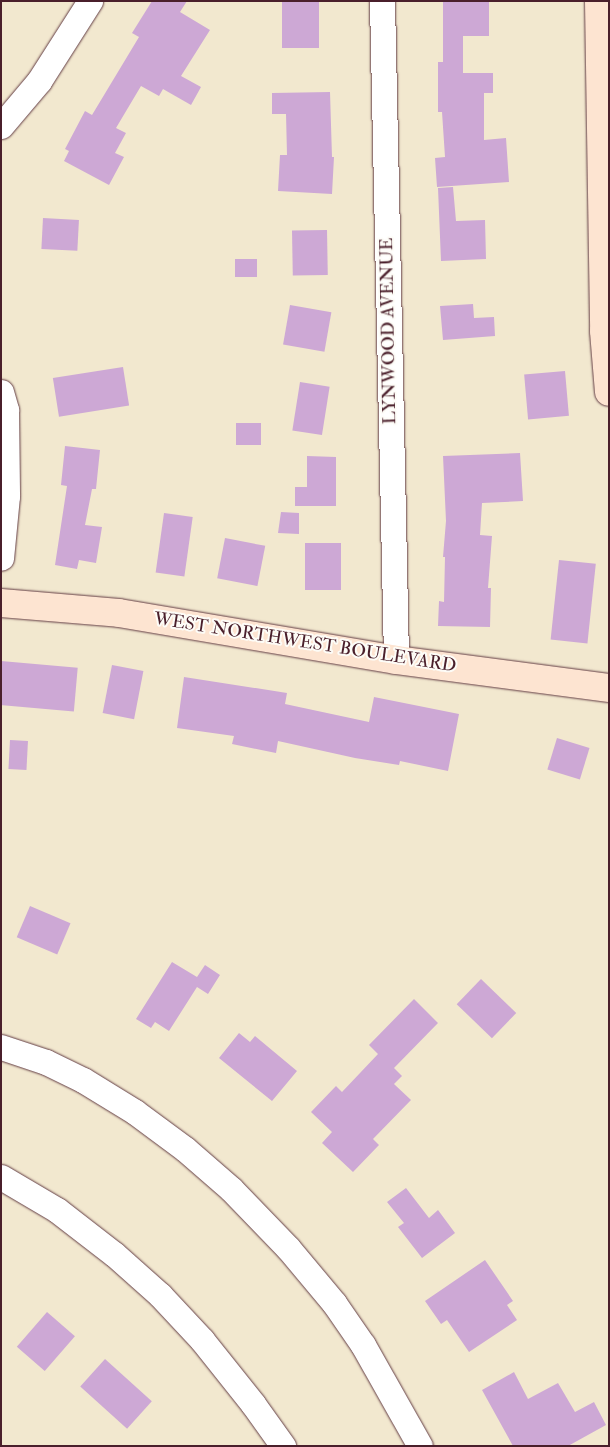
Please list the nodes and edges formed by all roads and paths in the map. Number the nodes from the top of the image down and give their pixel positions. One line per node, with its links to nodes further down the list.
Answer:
1 (90, 1): 4 (street)
2 (382, 1): 10 (street, LYNWOOD AVENUE)
3 (598, 1): 5 (main road)
4 (1, 126)
5 (606, 331): 7 (main road)
6 (1, 392): 8 (street)
7 (609, 392)
8 (1, 558)
9 (1, 603): 10 (main road, WEST NORTHWEST BOULEVARD)
10 (396, 660): 11 (main road, WEST NORTHWEST BOULEVARD)
11 (609, 688)
12 (1, 1047): 15 (street)
13 (1, 1177): 14 (street)
14 (282, 1446)
15 (420, 1446)

